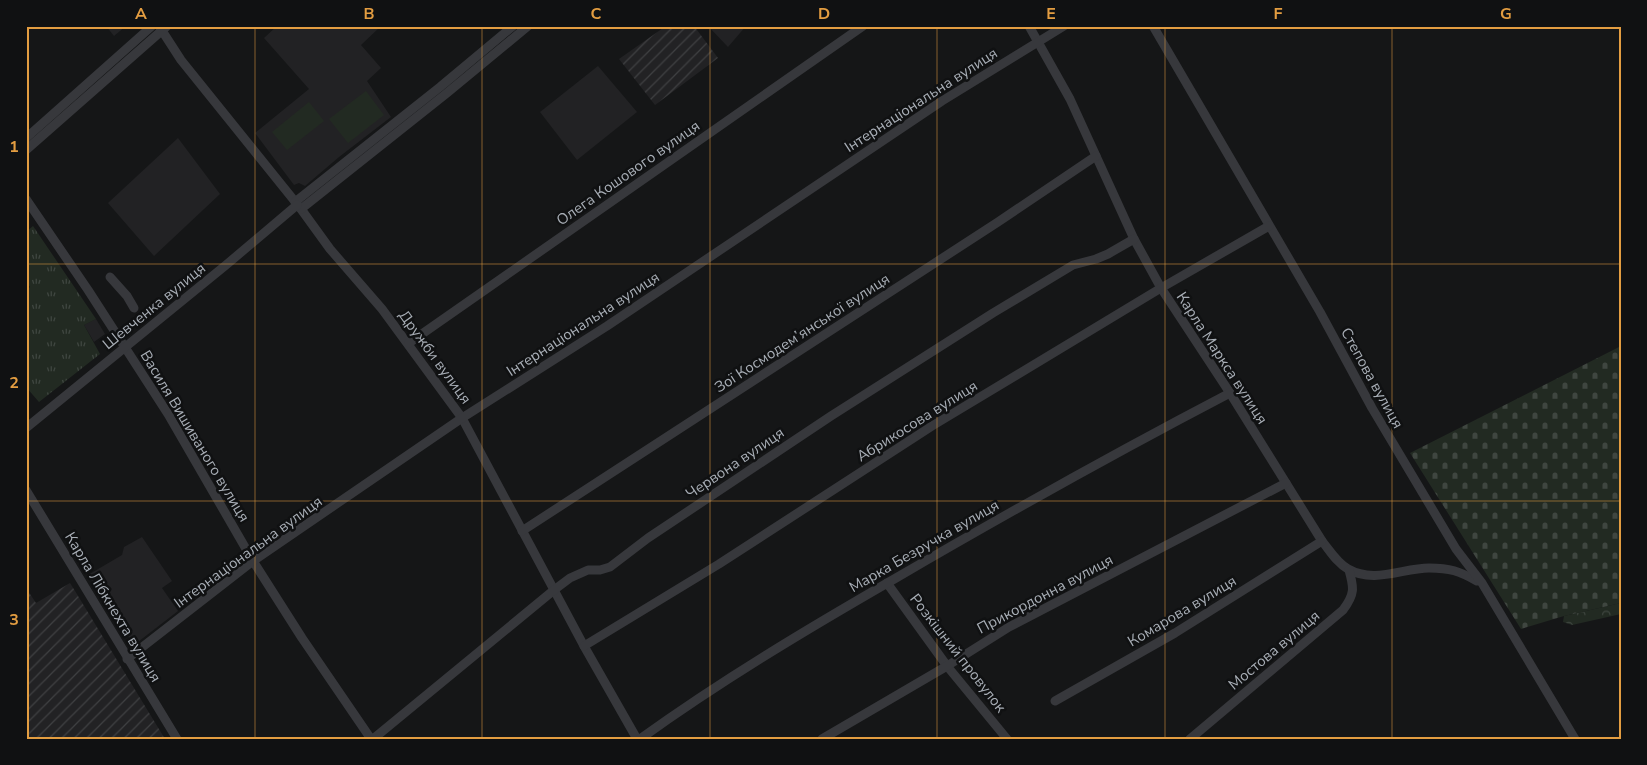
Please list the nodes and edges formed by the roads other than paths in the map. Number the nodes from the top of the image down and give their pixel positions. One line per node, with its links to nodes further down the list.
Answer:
1 (152, 26): 11 (street)
2 (513, 26): 9 (street, Шевченка вулиця)
3 (528, 26): 9 (street, Шевченка вулиця)
4 (864, 26): 21 (street, Олега Кошового вулиця)
5 (1029, 26): 10 (street, Карла Маркса вулиця)
6 (1064, 26): 10 (street, Інтернаціональна вулиця)
7 (1153, 26): 16 (street, Степова вулиця)
8 (163, 28): 12 (street); 15 (street, Дружби вулиця)
9 (504, 39): 15 (street, Шевченка вулиця)
10 (1038, 41): 13 (street, Карла Маркса вулиця); 24 (street, Інтернаціональна вулиця)
11 (26, 138)
12 (26, 150)
13 (1096, 156): 17 (street, Карла Маркса вулиця); 28 (street, Зої Космодем’янської вулиця)
14 (26, 199): 22 (street, Василя Вишиваного вулиця)
15 (298, 205): 21 (street, Дружби вулиця); 22 (street, Шевченка вулиця)
16 (1269, 226): 19 (street, Абрикосова вулиця); 33 (street, Степова вулиця)
17 (1134, 239): 19 (street, Карла Маркса вулиця); 34 (street, Червона вулиця)
18 (110, 277): 20 (street)
19 (1161, 288): 23 (street, Карла Маркса вулиця); 35 (street, Абрикосова вулиця)
20 (134, 308)
21 (409, 343): 24 (street, Дружби вулиця)
22 (124, 347): 25 (street, Шевченка вулиця); 30 (street, Василя Вишиваного вулиця)
23 (1230, 394): 26 (street, Карла Маркса вулиця); 32 (street, Марка Безручка вулиця)
24 (462, 418): 28 (street, Дружби вулиця); 30 (street, Інтернаціональна вулиця)
25 (26, 428)
26 (1286, 483): 29 (street, Карла Маркса вулиця); 37 (street, Прикордонна вулиця)
27 (26, 490): 36 (street, Карла Лібкнехта вулиця)
28 (522, 531): 34 (street, Дружби вулиця)
29 (1322, 541): 31 (street, Карла Маркса вулиця); 38 (street, Комарова вулиця)
30 (253, 562): 36 (street, Інтернаціональна вулиця); 40 (street, Василя Вишиваного вулиця)
31 (1349, 570): 33 (street); 44 (street, Мостова вулиця)
32 (887, 583): 37 (street, Розкішний провулок); 41 (street, Марка Безручка вулиця)
33 (1482, 583): 45 (street, Степова вулиця)
34 (554, 590): 35 (street, Дружби вулиця); 40 (street, Червона вулиця)
35 (584, 646): 41 (street, Дружби вулиця)
36 (127, 659): 39 (street, Карла Лібкнехта вулиця)
37 (947, 666): 42 (street, Прикордонна вулиця); 43 (street, Розкішний провулок)
38 (1055, 701)
39 (177, 739)
40 (372, 739)
41 (638, 739)
42 (822, 739)
43 (1007, 739)
44 (1190, 739)
45 (1575, 739)

